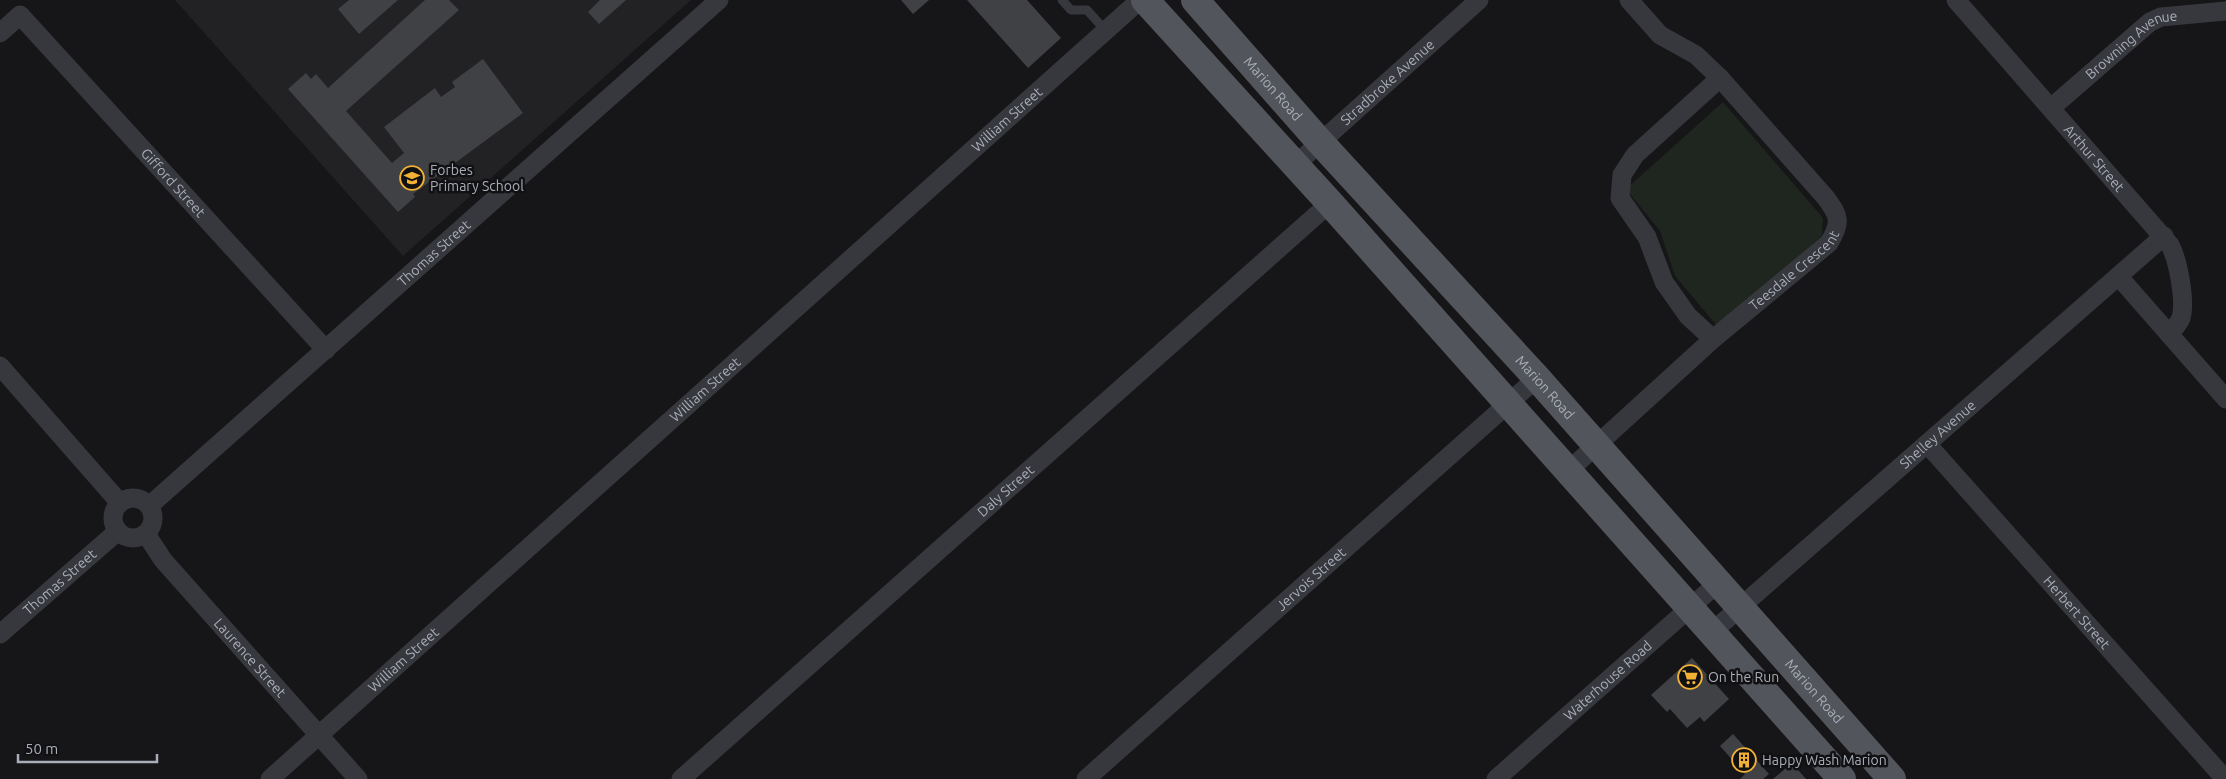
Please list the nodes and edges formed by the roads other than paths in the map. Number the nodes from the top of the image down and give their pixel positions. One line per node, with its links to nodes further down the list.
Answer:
1 (720, 0): 23 (street, Thomas Street)
2 (1062, 0): 10 (lane)
3 (1087, 0): 10 (lane)
4 (1140, 0): 12 (street, William Street)
5 (1144, 0): 17 (main road)
6 (1195, 0): 16 (main road, Marion Road)
7 (1479, 0): 16 (street, Stradbroke Avenue)
8 (1629, 0): 14 (street, Teesdale Crescent)
9 (1956, 0): 15 (street, Arthur Street)
10 (1087, 10): 12 (lane)
11 (2226, 11): 15 (street, Browning Avenue)
12 (1106, 31): 40 (street, William Street)
13 (0, 33): 23 (street, Gifford Street)
14 (1720, 78): 22 (street); 22 (street, Teesdale Crescent)
15 (2051, 108): 19 (street, Arthur Street)
16 (1320, 142): 17 (street, Stradbroke Avenue); 25 (main road, Marion Road)
17 (1295, 165): 18 (main road)
18 (1330, 204): 27 (main road); 43 (street, Daly Street)
19 (2164, 236): 20 (street, Shelley Avenue); 21 (street, Arthur Street)
20 (2119, 277): 21 (street); 29 (street, Shelley Avenue)
21 (2169, 334): 26 (street)
22 (1713, 339): 28 (street, Teesdale Crescent)
23 (326, 350): 32 (street, Thomas Street)
24 (0, 366): 31 (street)
25 (1537, 378): 27 (street, Jervois Street); 28 (main road, Marion Road)
26 (2226, 398)
27 (1507, 405): 30 (main road); 44 (street, Jervois Street)
28 (1596, 445): 30 (street, Teesdale Crescent); 35 (main road, Marion Road)
29 (1928, 445): 36 (street, Shelley Avenue); 48 (street, Herbert Street)
30 (1567, 472): 37 (main road)
31 (120, 503): 32 (street); 33 (street)
32 (150, 506): 34 (street)
33 (118, 531): 34 (street); 39 (street, Thomas Street)
34 (146, 534): 40 (street, Laurence Street)
35 (1718, 583): 36 (main road, Marion Road); 37 (street, Waterhouse Road)
36 (1739, 608): 38 (street, Shelley Avenue); 47 (main road, Marion Road)
37 (1690, 609): 38 (main road); 45 (street, Waterhouse Road)
38 (1712, 632): 46 (main road)
39 (0, 634)
40 (320, 736): 41 (street, William Street); 42 (street, Laurence Street)
41 (270, 779)
42 (358, 779)
43 (681, 779)
44 (1086, 779)
45 (1496, 779)
46 (1842, 779)
47 (1892, 779)
48 (2224, 779)

